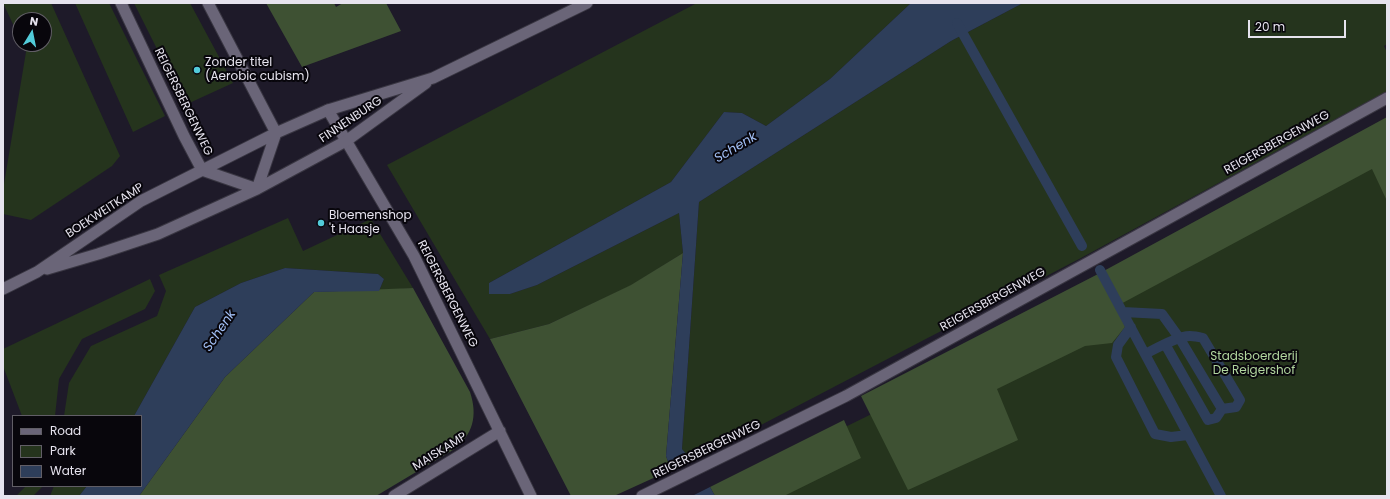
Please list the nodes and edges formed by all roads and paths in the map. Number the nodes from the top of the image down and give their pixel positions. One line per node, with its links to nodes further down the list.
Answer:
1 (121, 3): 9 (street, REIGERSBERGENWEG)
2 (208, 3): 7 (street)
3 (587, 3): 4 (street, FINNENBURG)
4 (433, 78): 6 (street, FINNENBURG); 8 (street, FINNENBURG)
5 (1387, 98): 16 (street, REIGERSBERGENWEG)
6 (328, 110): 7 (street, FINNENBURG); 8 (street, REIGERSBERGENWEG)
7 (276, 133): 9 (street, BOEKWEITKAMP); 10 (street)
8 (346, 141): 10 (street, FINNENBURG); 13 (street, REIGERSBERGENWEG)
9 (202, 170): 10 (street, REIGERSBERGENWEG); 11 (street, BOEKWEITKAMP)
10 (257, 189): 11 (street, BOEKWEITKAMP)
11 (37, 272): 12 (street, BOEKWEITKAMP)
12 (3, 289)
13 (500, 431): 14 (street, MAISKAMP); 15 (street, REIGERSBERGENWEG)
14 (394, 496)
15 (531, 496)
16 (642, 496)

